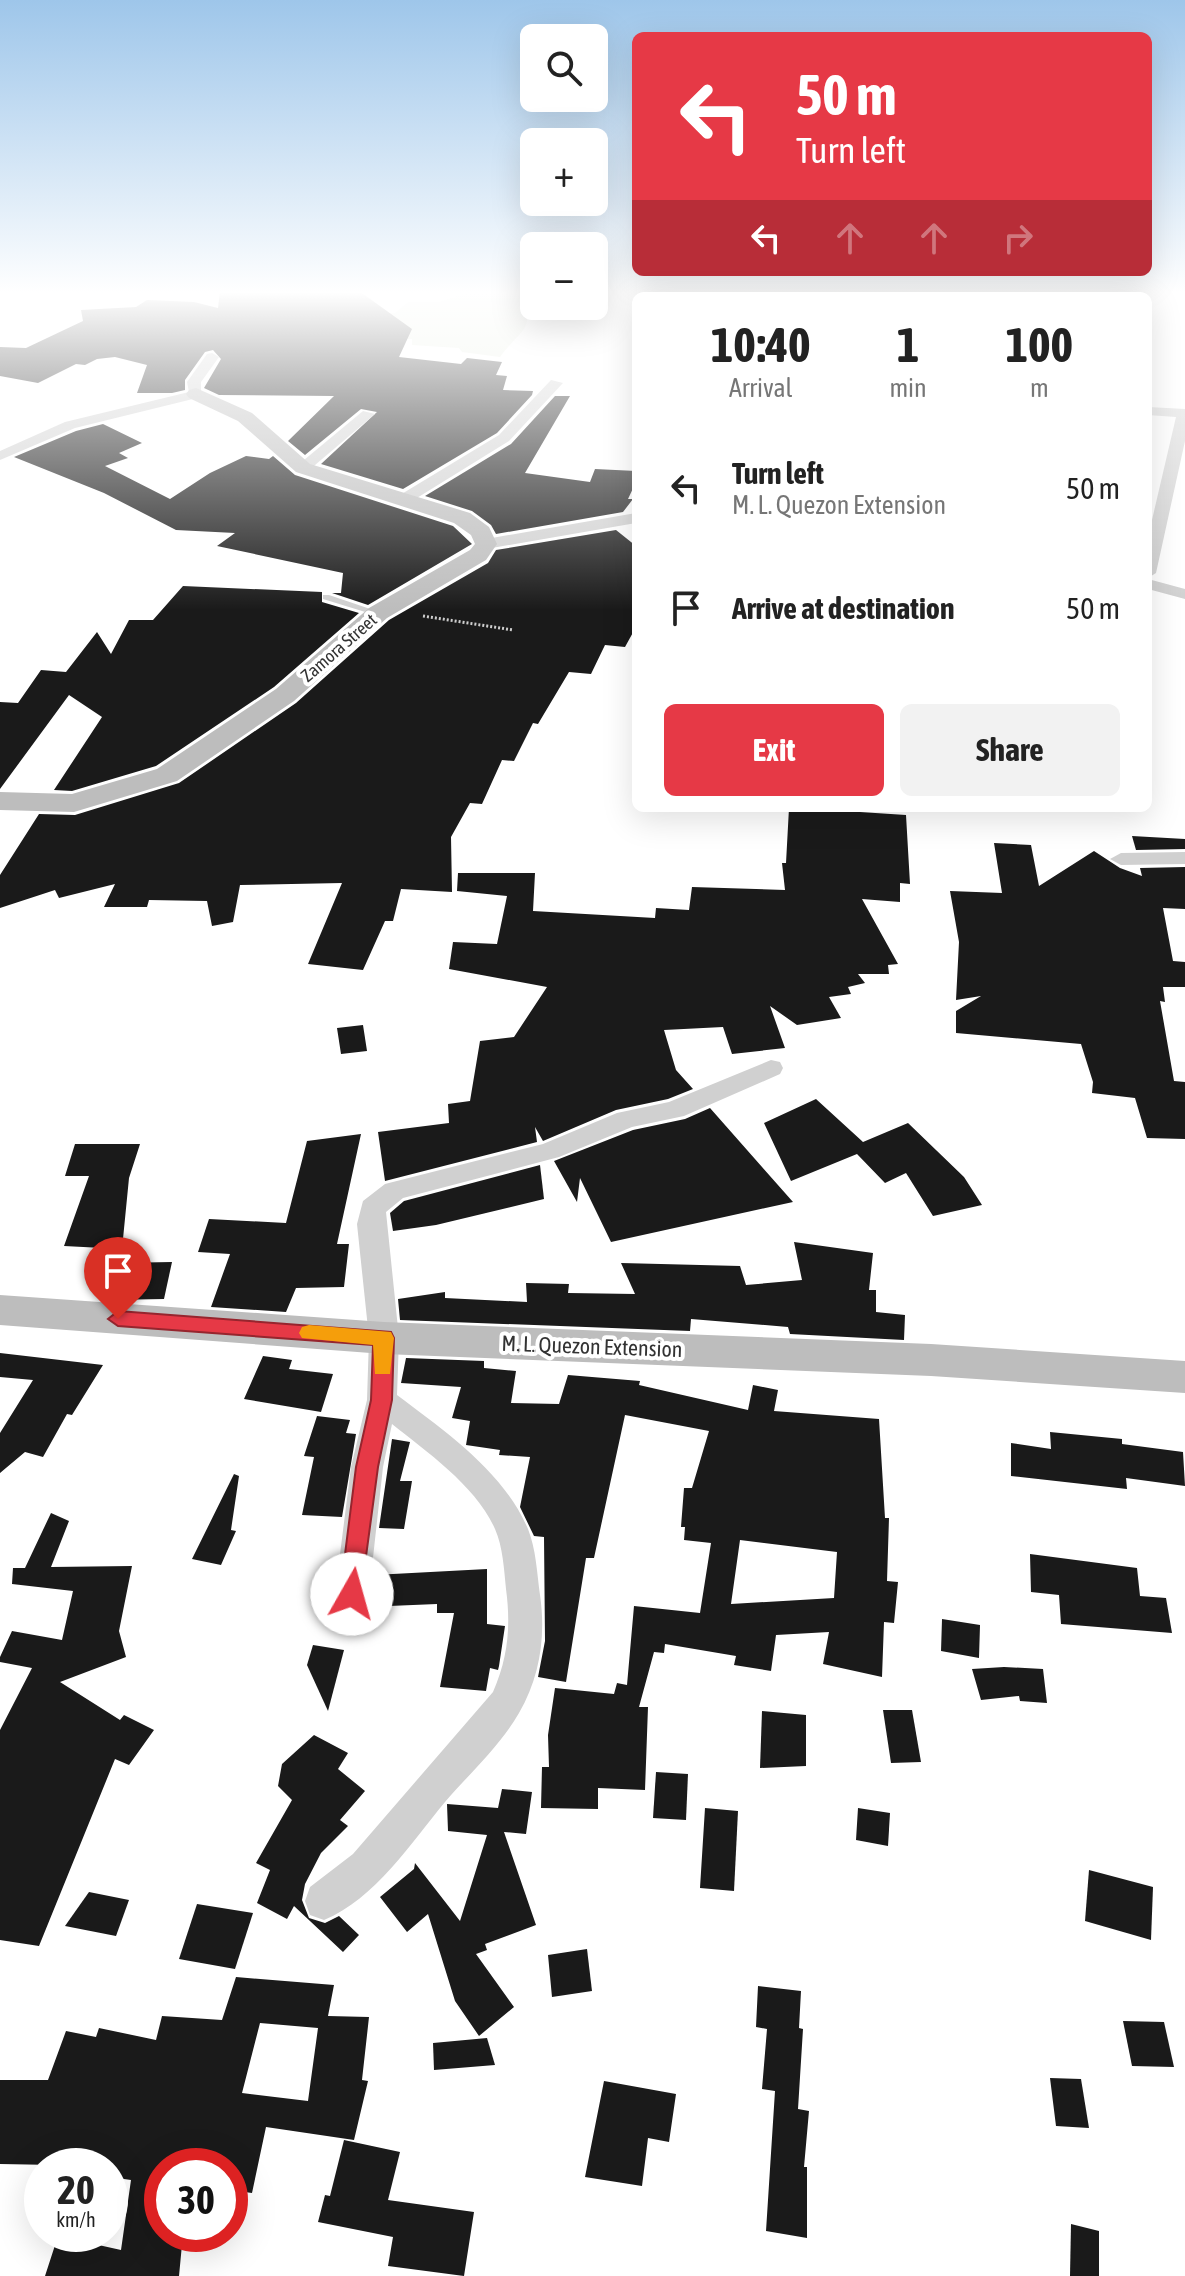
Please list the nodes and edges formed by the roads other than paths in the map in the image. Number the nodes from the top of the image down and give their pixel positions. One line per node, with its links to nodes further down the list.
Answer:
1 (183, 397): 7 (street)
2 (203, 397): 8 (street)
3 (535, 397): 10 (street)
4 (1152, 411): 5 (street)
5 (1185, 413): 9 (street)
6 (368, 414): 8 (street)
7 (0, 456)
8 (303, 468): 10 (street)
9 (1165, 492): 11 (street); 14 (street)
10 (406, 498): 13 (street)
11 (1185, 498)
12 (632, 519): 13 (street)
13 (486, 544): 18 (street, Zamora Street)
14 (1152, 554)
15 (1152, 585): 16 (street)
16 (1185, 594)
17 (326, 597): 18 (lane)
18 (378, 613): 19 (street, Zamora Street)
19 (0, 801)
20 (1185, 858): 21 (street)
21 (1121, 859)
22 (771, 1068): 24 (street)
23 (0, 1310): 24 (street, M. L. Quezon Extension)
24 (384, 1338): 25 (street, M. L. Quezon Extension); 26 (street)
25 (1185, 1377)
26 (382, 1400): 27 (street); 28 (street)
27 (352, 1594)
28 (324, 1901)

